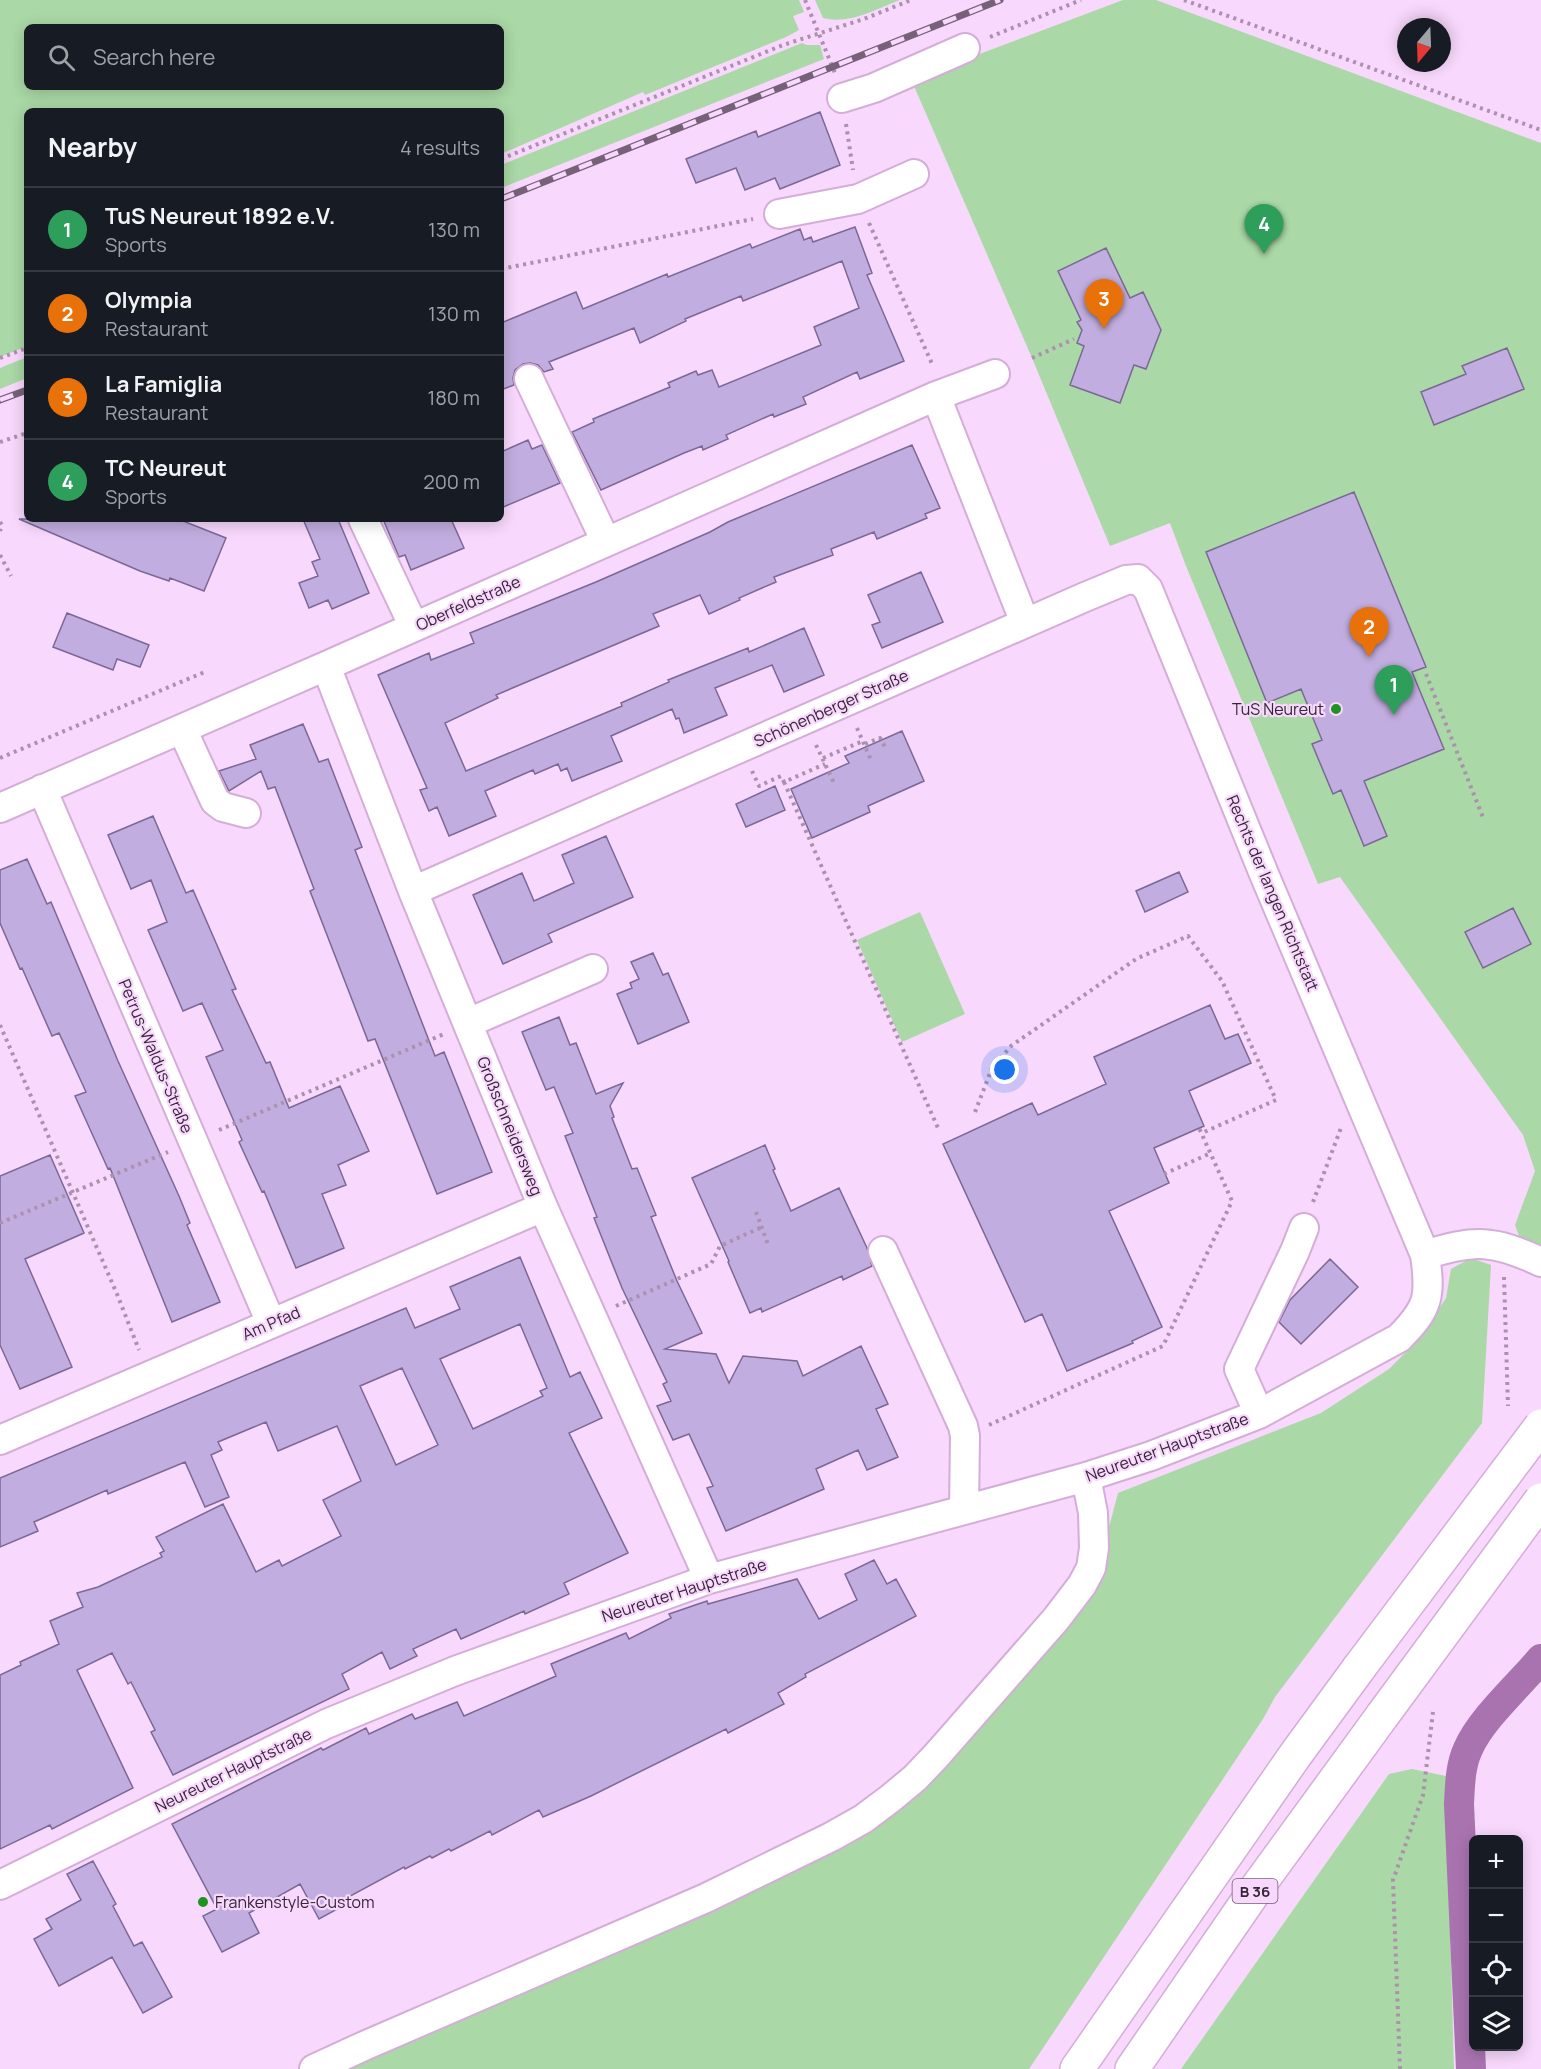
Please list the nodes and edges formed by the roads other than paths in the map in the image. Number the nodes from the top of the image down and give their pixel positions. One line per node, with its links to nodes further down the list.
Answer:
1 (965, 48): 2 (street)
2 (842, 98)
3 (914, 174): 4 (street)
4 (779, 214)
5 (995, 374): 7 (street, Oberfeldstraße)
6 (529, 379): 9 (street)
7 (936, 396): 9 (street, Oberfeldstraße); 10 (street)
8 (364, 522): 11 (street)
9 (606, 542): 11 (street, Oberfeldstraße)
10 (1025, 623): 17 (street, Schönenberger Straße); 23 (street, Rechts der langen Richtstatt)
11 (414, 627): 12 (street, Oberfeldstraße)
12 (326, 666): 13 (street, Oberfeldstraße); 17 (street, Großschneidersweg)
13 (182, 729): 14 (street, Oberfeldstraße); 16 (street)
14 (42, 789): 15 (street, Oberfeldstraße); 25 (street, Petrus-Waldus-Straße)
15 (0, 807)
16 (246, 813)
17 (413, 891): 19 (street, Großschneidersweg)
18 (593, 969): 19 (street)
19 (468, 1023): 20 (street, Großschneidersweg)
20 (543, 1207): 25 (street, Am Pfad); 33 (street, Großschneidersweg)
21 (1304, 1228): 27 (street)
22 (883, 1251): 32 (street)
23 (1425, 1255): 24 (street); 26 (street, Rechts der langen Richtstatt)
24 (1541, 1262)
25 (271, 1323): 29 (street, Am Pfad)
26 (1414, 1323): 27 (street, Neureuter Hauptstraße)
27 (1259, 1414): 30 (street, Neureuter Hauptstraße)
28 (1541, 1426): 36 (highway, B 36, bridge)
29 (0, 1440)
30 (1086, 1477): 32 (street, Neureuter Hauptstraße); 35 (street)
31 (1541, 1500): 37 (highway, B 36, bridge)
32 (964, 1510): 33 (street, Neureuter Hauptstraße)
33 (709, 1579): 34 (street, Neureuter Hauptstraße)
34 (0, 1885)
35 (314, 2069)
36 (1077, 2069)
37 (1132, 2069)

